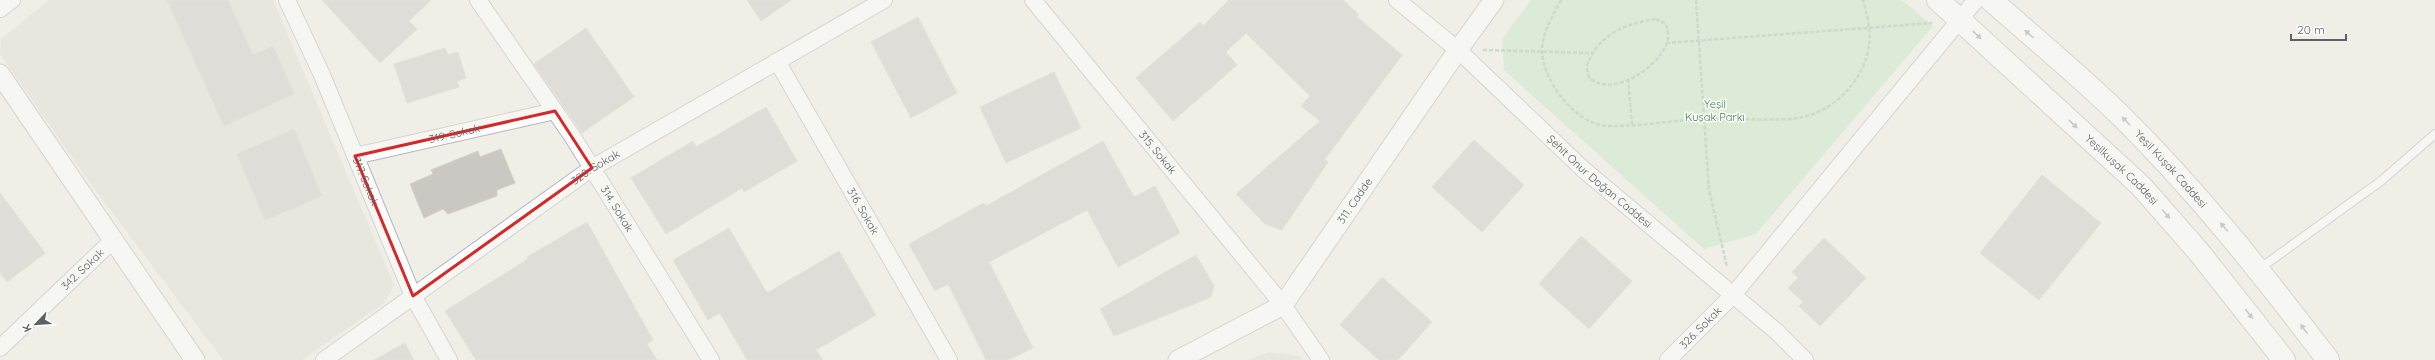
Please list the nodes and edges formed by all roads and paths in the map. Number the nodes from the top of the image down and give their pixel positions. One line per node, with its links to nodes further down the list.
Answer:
1 (12, 0): 14 (street)
2 (287, 0): 29 (street, 317. Sokak)
3 (478, 0): 25 (street, 314. Sokak)
4 (884, 0): 22 (street, 320. Sokak)
5 (1033, 0): 35 (street, 315. Sokak)
6 (1397, 0): 19 (street, Şehit Onur Doğan Caddesi)
7 (1494, 0): 19 (street, 311. Cadde)
8 (1561, 0): 20 (path)
9 (1696, 0): 17 (path)
10 (1863, 0): 16 (path)
11 (1938, 0): 15 (main road, Yeşilkuşak Caddesi)
12 (1976, 0): 15 (street, 326. Sokak)
13 (1991, 0): 32 (main road, Yeşil Kuşak Caddesi, one-way to 13)
14 (0, 10)
15 (1961, 20): 16 (path); 34 (street, 326. Sokak); 46 (main road, Yeşilkuşak Caddesi, one-way to 46)
16 (1868, 28): 17 (path); 26 (path)
17 (1699, 41): 18 (path); 26 (path)
18 (1666, 43): 21 (path); 24 (path)
19 (1458, 50): 20 (path); 34 (street, Şehit Onur Doğan Caddesi); 35 (street, 311. Cadde)
20 (1542, 51): 21 (path); 27 (path)
21 (1592, 53): 24 (path)
22 (778, 61): 30 (street, 320. Sokak); 41 (street, 316. Sokak)
23 (0, 74): 31 (street)
24 (1628, 79): 27 (path)
25 (555, 111): 29 (street, 319. Sokak); 30 (street, 314. Sokak)
26 (1704, 119): 27 (path); 34 (path)
27 (1632, 124)
28 (2435, 134): 32 (lane)
29 (355, 156): 33 (street, 317. Sokak)
30 (592, 168): 33 (street, 320. Sokak); 40 (street, 314. Sokak)
31 (112, 241): 36 (street, 342. Sokak); 37 (street)
32 (2259, 269): 47 (main road, Yeşil Kuşak Caddesi, one-way to 32)
33 (413, 296): 38 (street, 320. Sokak); 39 (street, 317. Sokak)
34 (1733, 296): 44 (street, 326. Sokak); 45 (street, Şehit Onur Doğan Caddesi)
35 (1283, 305): 42 (street, 311. Cadde); 43 (street, 315. Sokak)
36 (0, 348)
37 (195, 360)
38 (324, 360)
39 (448, 360)
40 (711, 360)
41 (949, 360)
42 (1178, 360)
43 (1320, 360)
44 (1668, 360)
45 (1805, 360)
46 (2284, 360)
47 (2328, 360)

